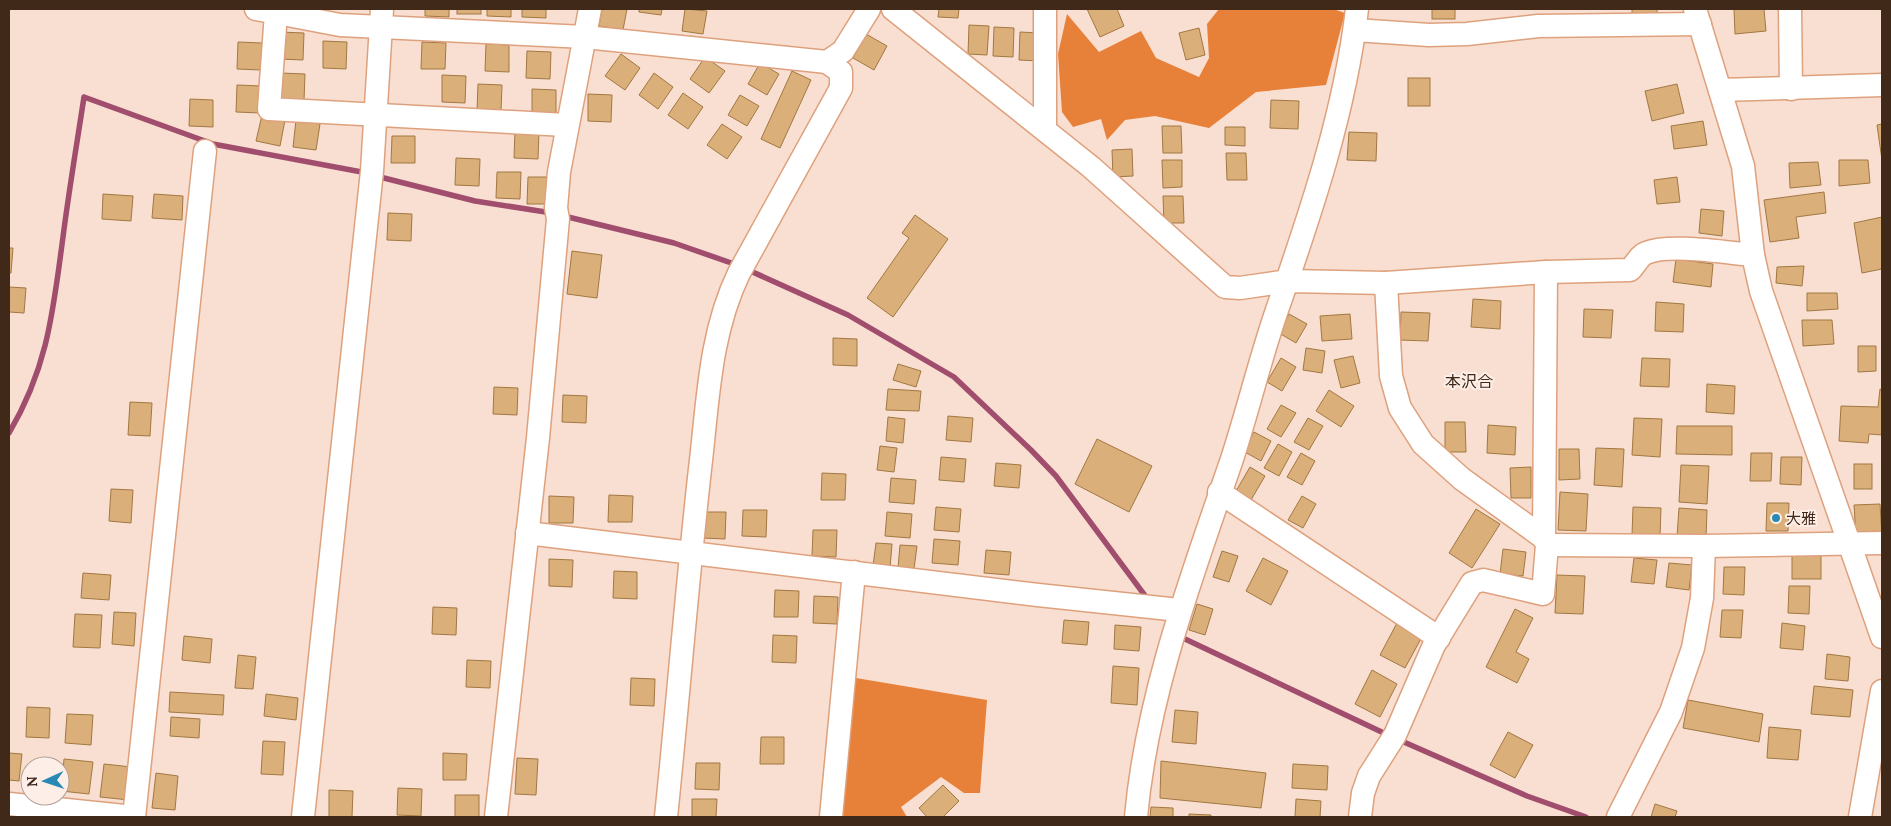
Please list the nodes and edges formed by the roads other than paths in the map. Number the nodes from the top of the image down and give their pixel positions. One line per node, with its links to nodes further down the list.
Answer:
1 (590, 9): 10 (street)
2 (869, 9): 11 (street)
3 (893, 9): 17 (street)
4 (1045, 9): 17 (street)
5 (1790, 9): 13 (street)
6 (266, 11): 8 (street); 15 (street)
7 (1697, 16): 9 (street); 14 (street)
8 (381, 18): 10 (street); 15 (street)
9 (1356, 20): 21 (street)
10 (585, 37): 11 (street); 16 (street)
11 (827, 62): 29 (street)
12 (1882, 85): 13 (street)
13 (1791, 89): 14 (street)
14 (1720, 90): 19 (street)
15 (376, 116): 16 (street); 37 (street)
16 (566, 126): 24 (street)
17 (1045, 129): 21 (street)
18 (206, 151): 36 (street)
19 (1753, 255): 20 (street); 26 (street)
20 (1546, 272): 22 (street); 25 (street)
21 (1289, 281): 22 (street); 23 (street)
22 (1386, 283): 25 (street)
23 (1219, 492): 31 (street); 33 (street)
24 (527, 533): 29 (street); 38 (street)
25 (1545, 541): 28 (street); 33 (street)
26 (1850, 542): 27 (street); 28 (street); 32 (street)
27 (1882, 543)
28 (1704, 546): 43 (street)
29 (690, 554): 30 (street); 39 (street)
30 (854, 572): 31 (street); 40 (street)
31 (1179, 610): 41 (street)
32 (1882, 636)
33 (1438, 638): 42 (street)
34 (1882, 691): 44 (street)
35 (9, 804): 36 (street)
36 (134, 817)
37 (303, 817)
38 (496, 817)
39 (666, 817)
40 (831, 817)
41 (1136, 817)
42 (1360, 817)
43 (1618, 817)
44 (1860, 817)

